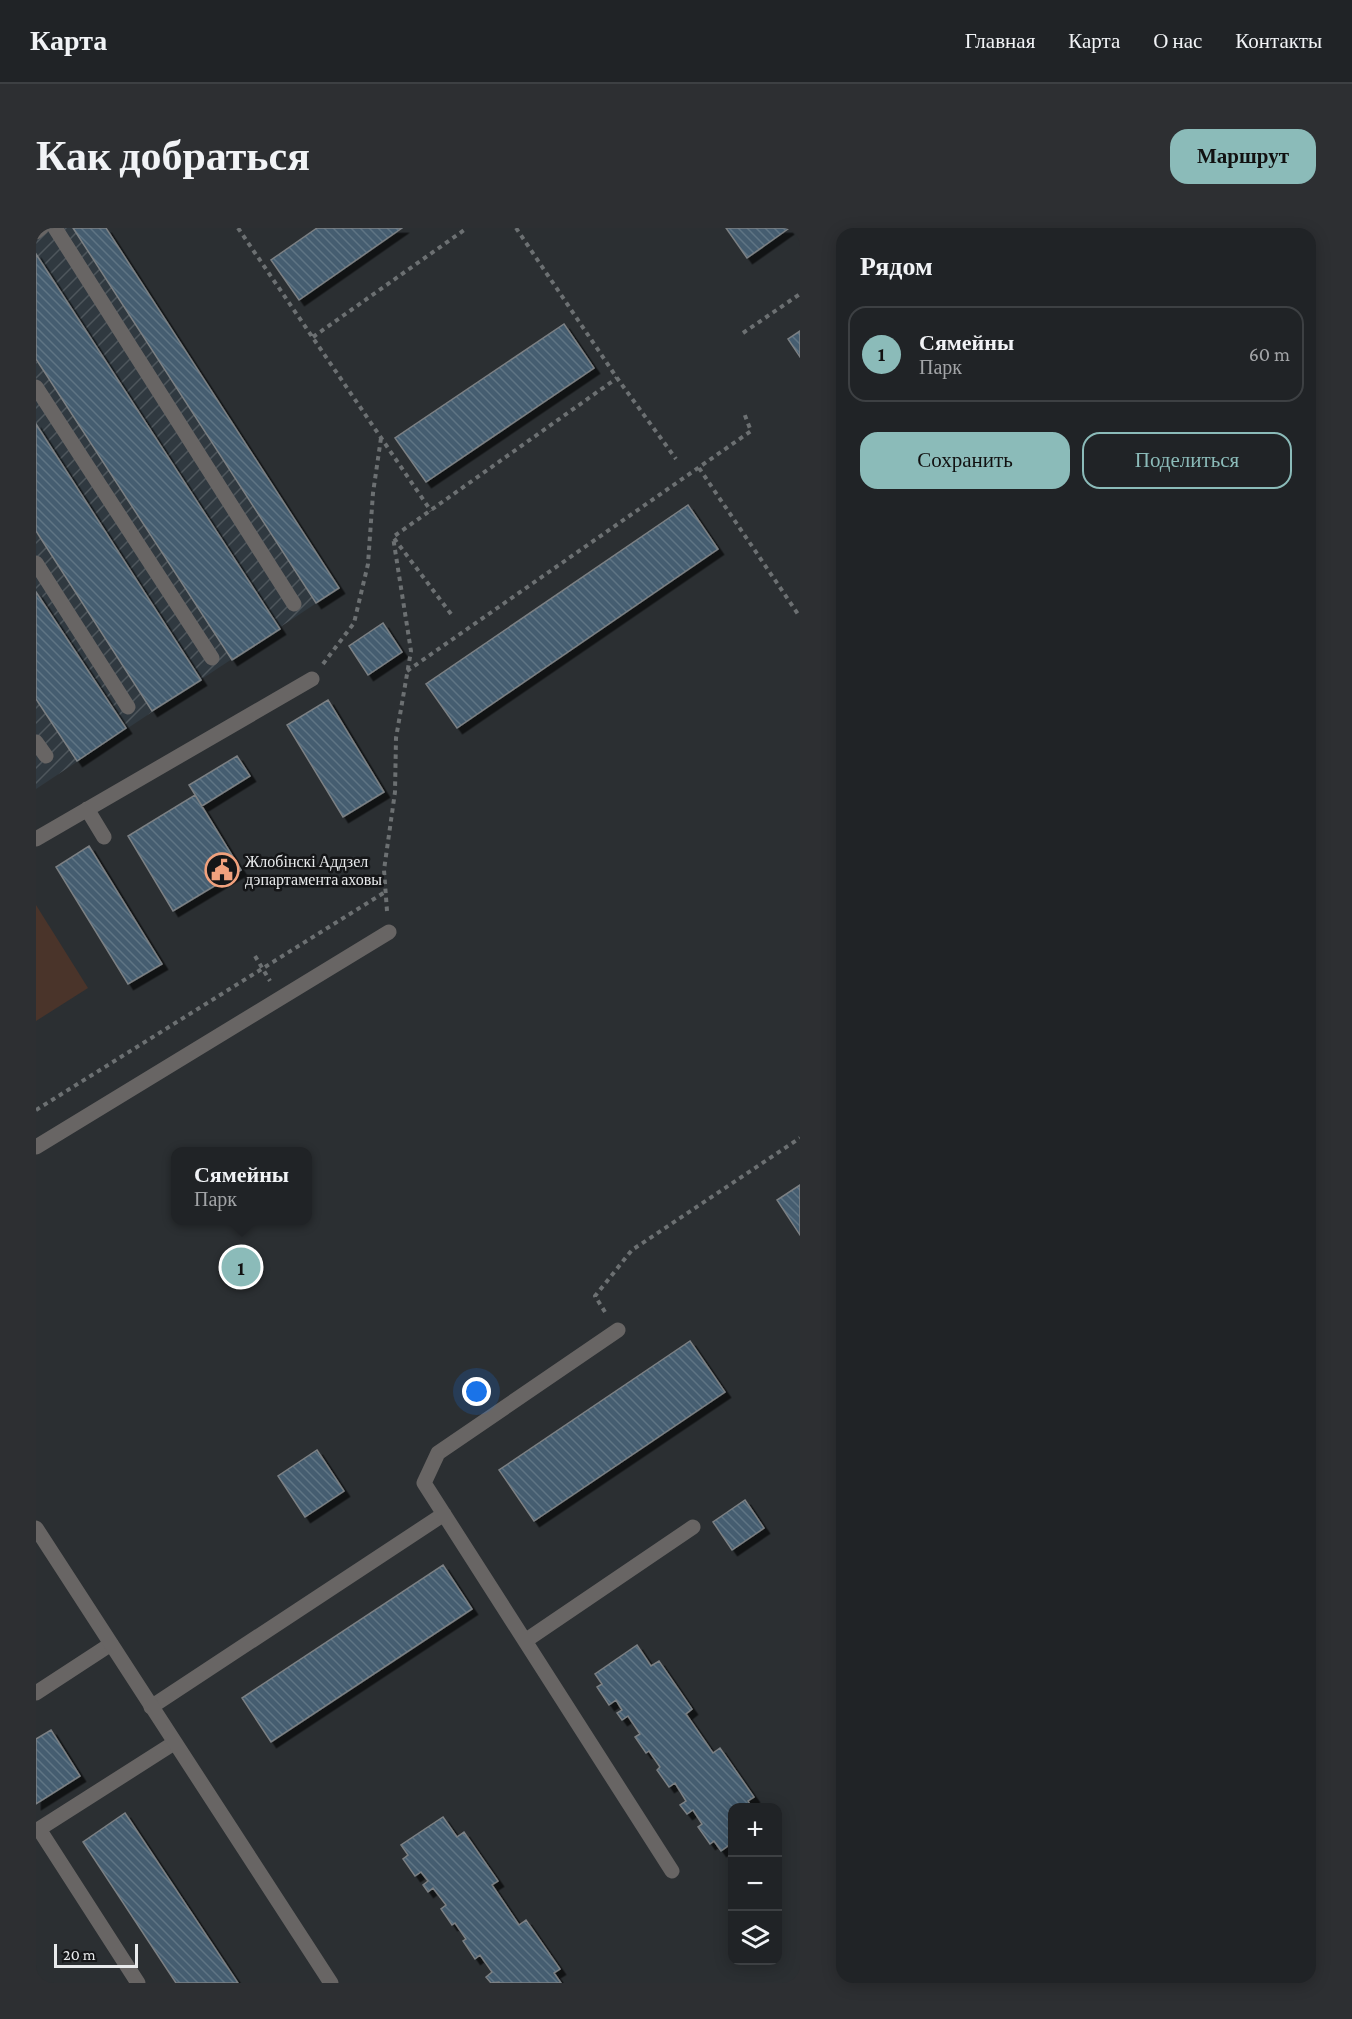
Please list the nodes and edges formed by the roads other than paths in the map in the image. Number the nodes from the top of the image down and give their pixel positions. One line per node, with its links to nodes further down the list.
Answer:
1 (41, 228): 3 (street)
2 (54, 228): 6 (street)
3 (36, 232)
4 (36, 387): 7 (street)
5 (36, 563): 9 (street)
6 (294, 604)
7 (212, 658)
8 (312, 679): 12 (street)
9 (128, 707)
10 (36, 742): 11 (street)
11 (46, 756)
12 (87, 809): 13 (street); 14 (street)
13 (104, 837)
14 (36, 839)
15 (389, 932): 16 (street)
16 (36, 1147)
17 (618, 1330): 18 (street)
18 (444, 1514): 21 (street); 24 (street)
19 (693, 1527): 21 (street)
20 (36, 1528): 22 (street)
21 (525, 1641): 27 (street)
22 (111, 1644): 23 (street); 24 (street)
23 (36, 1693)
24 (151, 1707): 25 (street)
25 (174, 1743): 26 (street); 29 (street)
26 (38, 1830): 28 (street)
27 (672, 1871)
28 (138, 1983)
29 (331, 1983)

